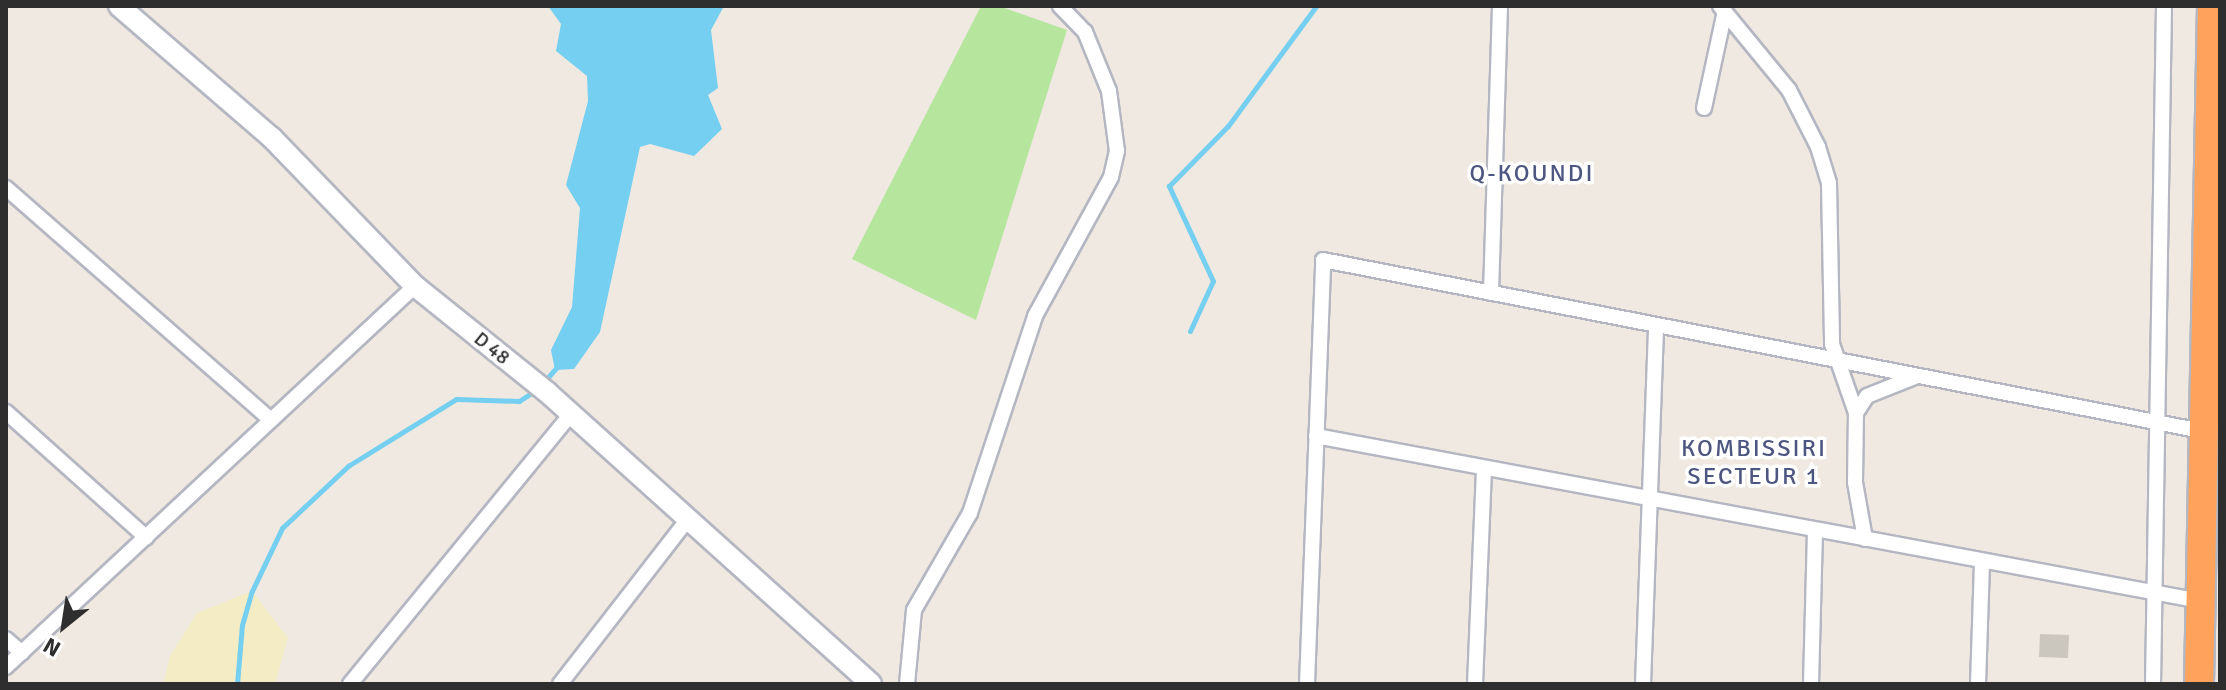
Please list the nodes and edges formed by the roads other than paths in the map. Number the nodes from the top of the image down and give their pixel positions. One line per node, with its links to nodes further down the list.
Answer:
1 (119, 6): 9 (street, D 48)
2 (1060, 6): 36 (street)
3 (1500, 6): 10 (street)
4 (2164, 6): 18 (street)
5 (2212, 6): 19 (highway)
6 (1722, 8): 7 (street); 12 (street)
7 (1704, 108)
8 (6, 188): 17 (street)
9 (415, 286): 16 (street, D 48); 17 (street)
10 (1491, 293): 11 (street); 20 (street)
11 (1656, 325): 12 (street); 22 (street)
12 (1834, 356): 13 (street); 15 (street)
13 (1920, 376): 15 (street); 18 (street)
14 (6, 412): 25 (street)
15 (1856, 413): 26 (street)
16 (571, 414): 23 (street, D 48); 34 (street)
17 (271, 420): 25 (street)
18 (2160, 423): 19 (street); 28 (street)
19 (2202, 431): 29 (highway)
20 (1316, 436): 21 (street); 37 (street)
21 (1484, 468): 22 (street); 38 (street)
22 (1650, 499): 24 (street); 39 (street)
23 (688, 519): 33 (street); 35 (street, D 48)
24 (1815, 530): 26 (street); 40 (street)
25 (146, 537): 31 (street)
26 (1865, 539): 27 (street)
27 (1982, 561): 28 (street); 41 (street)
28 (2155, 593): 29 (street); 42 (street)
29 (2200, 601): 43 (highway)
30 (6, 639): 31 (street)
31 (22, 653): 32 (street)
32 (6, 667)
33 (563, 683)
34 (350, 684)
35 (871, 684)
36 (907, 684)
37 (1307, 684)
38 (1475, 684)
39 (1643, 684)
40 (1811, 684)
41 (1978, 684)
42 (2153, 684)
43 (2199, 684)

